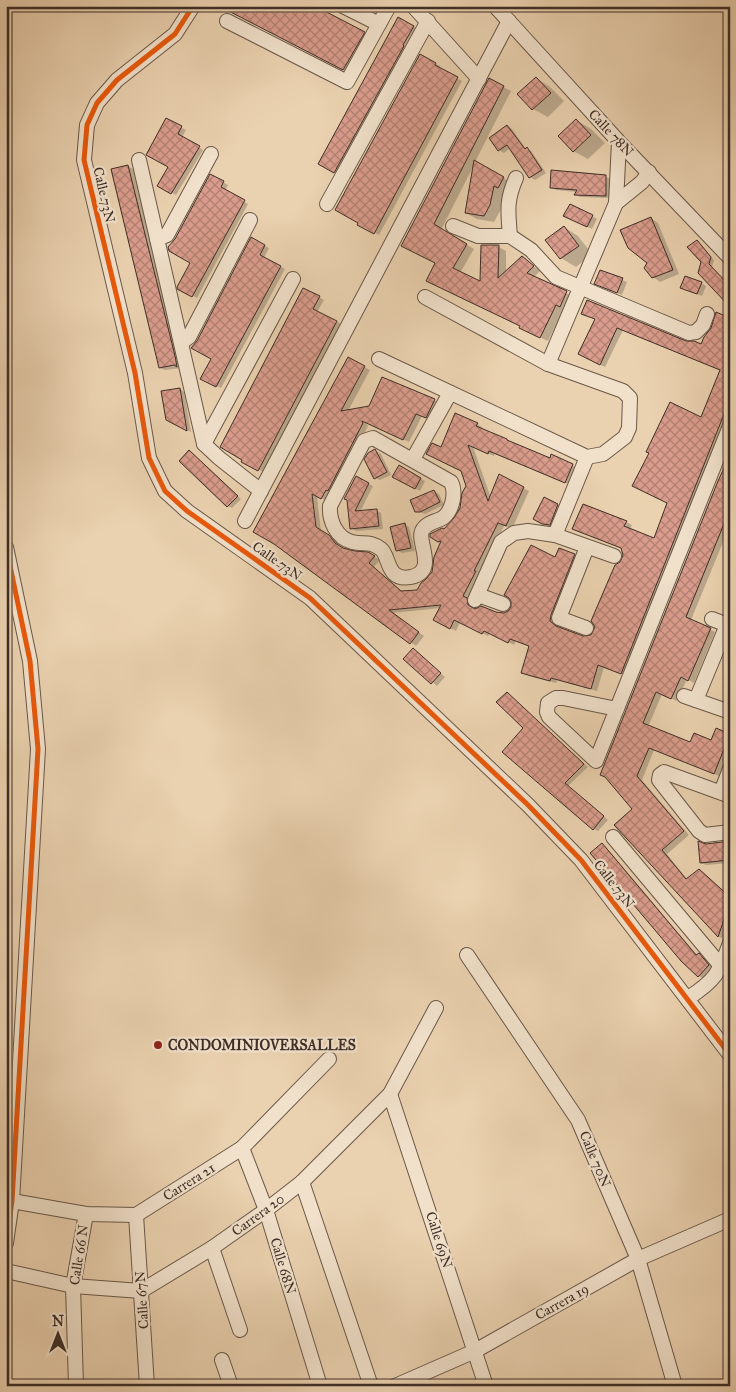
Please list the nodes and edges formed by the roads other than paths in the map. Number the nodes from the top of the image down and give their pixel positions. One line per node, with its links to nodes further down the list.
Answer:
1 (193, 6): 54 (street, Calle 73N)
2 (343, 6): 9 (street)
3 (389, 6): 9 (street)
4 (413, 6): 7 (street)
5 (495, 6): 8 (street, Calle 78N)
6 (227, 21): 9 (street)
7 (428, 21): 10 (street); 17 (street)
8 (509, 21): 10 (street); 11 (street, Calle 78N)
9 (378, 24)
10 (479, 78): 35 (street)
11 (619, 142): 14 (street, Calle 78N); 16 (street)
12 (211, 154): 21 (street)
13 (139, 160): 21 (street)
14 (649, 172): 16 (street); 22 (street, Calle 78N)
15 (516, 178): 20 (street)
16 (616, 203): 24 (street)
17 (327, 204)
18 (250, 220): 27 (street)
19 (453, 226): 20 (street)
20 (510, 236): 24 (street)
21 (157, 240): 27 (street)
22 (730, 258)
23 (293, 279): 32 (street)
24 (581, 288): 26 (street); 29 (street)
25 (424, 297): 29 (street)
26 (707, 314)
27 (182, 342): 32 (street)
28 (379, 359): 30 (street)
29 (548, 364): 33 (street)
30 (450, 393): 33 (street); 34 (street)
31 (730, 426): 45 (street)
32 (204, 444): 35 (street)
33 (587, 457): 37 (street)
34 (413, 459): 34 (street)
35 (261, 491): 36 (street)
36 (245, 520)
37 (555, 535): 39 (street); 41 (street)
38 (6, 547): 61 (street)
39 (587, 547): 40 (street); 44 (street)
40 (614, 556)
41 (503, 604)
42 (712, 619): 43 (street)
43 (728, 626): 46 (street)
44 (586, 628)
45 (616, 709): 45 (street)
46 (730, 712)
47 (730, 769): 48 (street)
48 (725, 794): 49 (street)
49 (730, 832)
50 (613, 837): 53 (street)
51 (730, 943): 53 (street)
52 (467, 956): 68 (street, Calle 70N)
53 (721, 966): 54 (street)
54 (688, 998): 56 (street, Calle 73N)
55 (436, 1008): 58 (street, Carrera 20)
56 (730, 1055)
57 (328, 1059): 59 (street, Carrera 21)
58 (390, 1094): 60 (street, Carrera 20); 73 (street, Calle 69N)
59 (242, 1148): 62 (street, Calle 68N); 64 (street, Carrera 21)
60 (302, 1182): 62 (street, Carrera 20); 79 (street)
61 (12, 1201): 63 (street); 66 (street)
62 (266, 1210): 67 (street, Carrera 20); 78 (street, Calle 68N)
63 (86, 1214): 64 (street); 70 (street, Calle 66 N)
64 (136, 1215): 71 (street, Calle 67N)
65 (730, 1219): 68 (street, Carrera 19)
66 (6, 1243)
67 (212, 1248): 71 (street, Carrera 20); 72 (street)
68 (638, 1259): 73 (street, Carrera 19); 82 (street, Calle 70N)
69 (6, 1272): 70 (street)
70 (73, 1286): 71 (street); 75 (street, Calle 66 N)
71 (141, 1291): 76 (street, Calle 67N)
72 (240, 1330)
73 (475, 1350): 80 (street, Carrera 19); 81 (street, Calle 69N)
74 (222, 1360): 77 (street)
75 (76, 1386)
76 (147, 1386)
77 (230, 1386)
78 (320, 1386)
79 (371, 1386)
80 (395, 1386)
81 (486, 1386)
82 (675, 1386)

